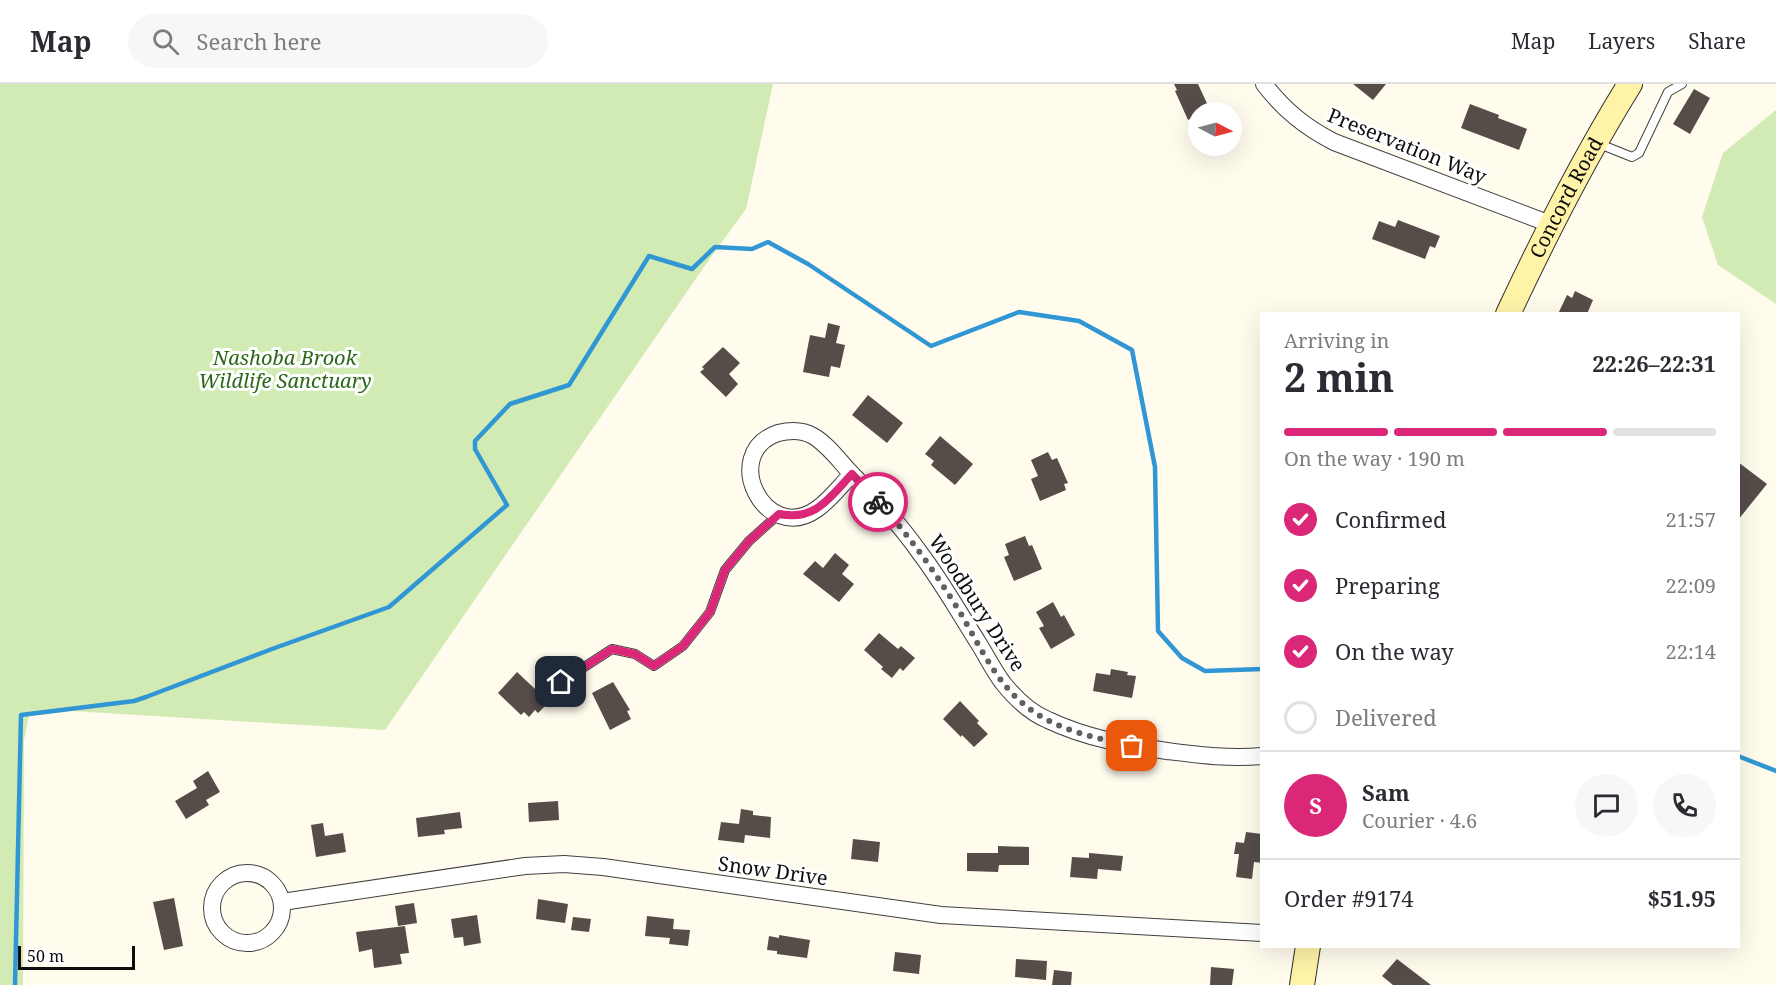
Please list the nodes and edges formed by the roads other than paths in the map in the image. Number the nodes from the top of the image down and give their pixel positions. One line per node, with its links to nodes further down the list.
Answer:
1 (1264, 84): 5 (street, Preservation Way)
2 (1630, 84): 4 (main road, Concord Road)
3 (1682, 84): 4 (lane)
4 (1595, 142): 5 (main road, Concord Road)
5 (1550, 224): 6 (main road, Concord Road)
6 (1509, 312)
7 (852, 474): 8 (street); 8 (street, Woodbury Drive); 10 (street, Woodbury Drive)
8 (779, 514): 9 (lane)
9 (561, 682)
10 (1260, 756)
11 (282, 902): 11 (street); 12 (street, Snow Drive)
12 (1260, 933)
13 (1308, 948): 14 (main road)
14 (1302, 985)

